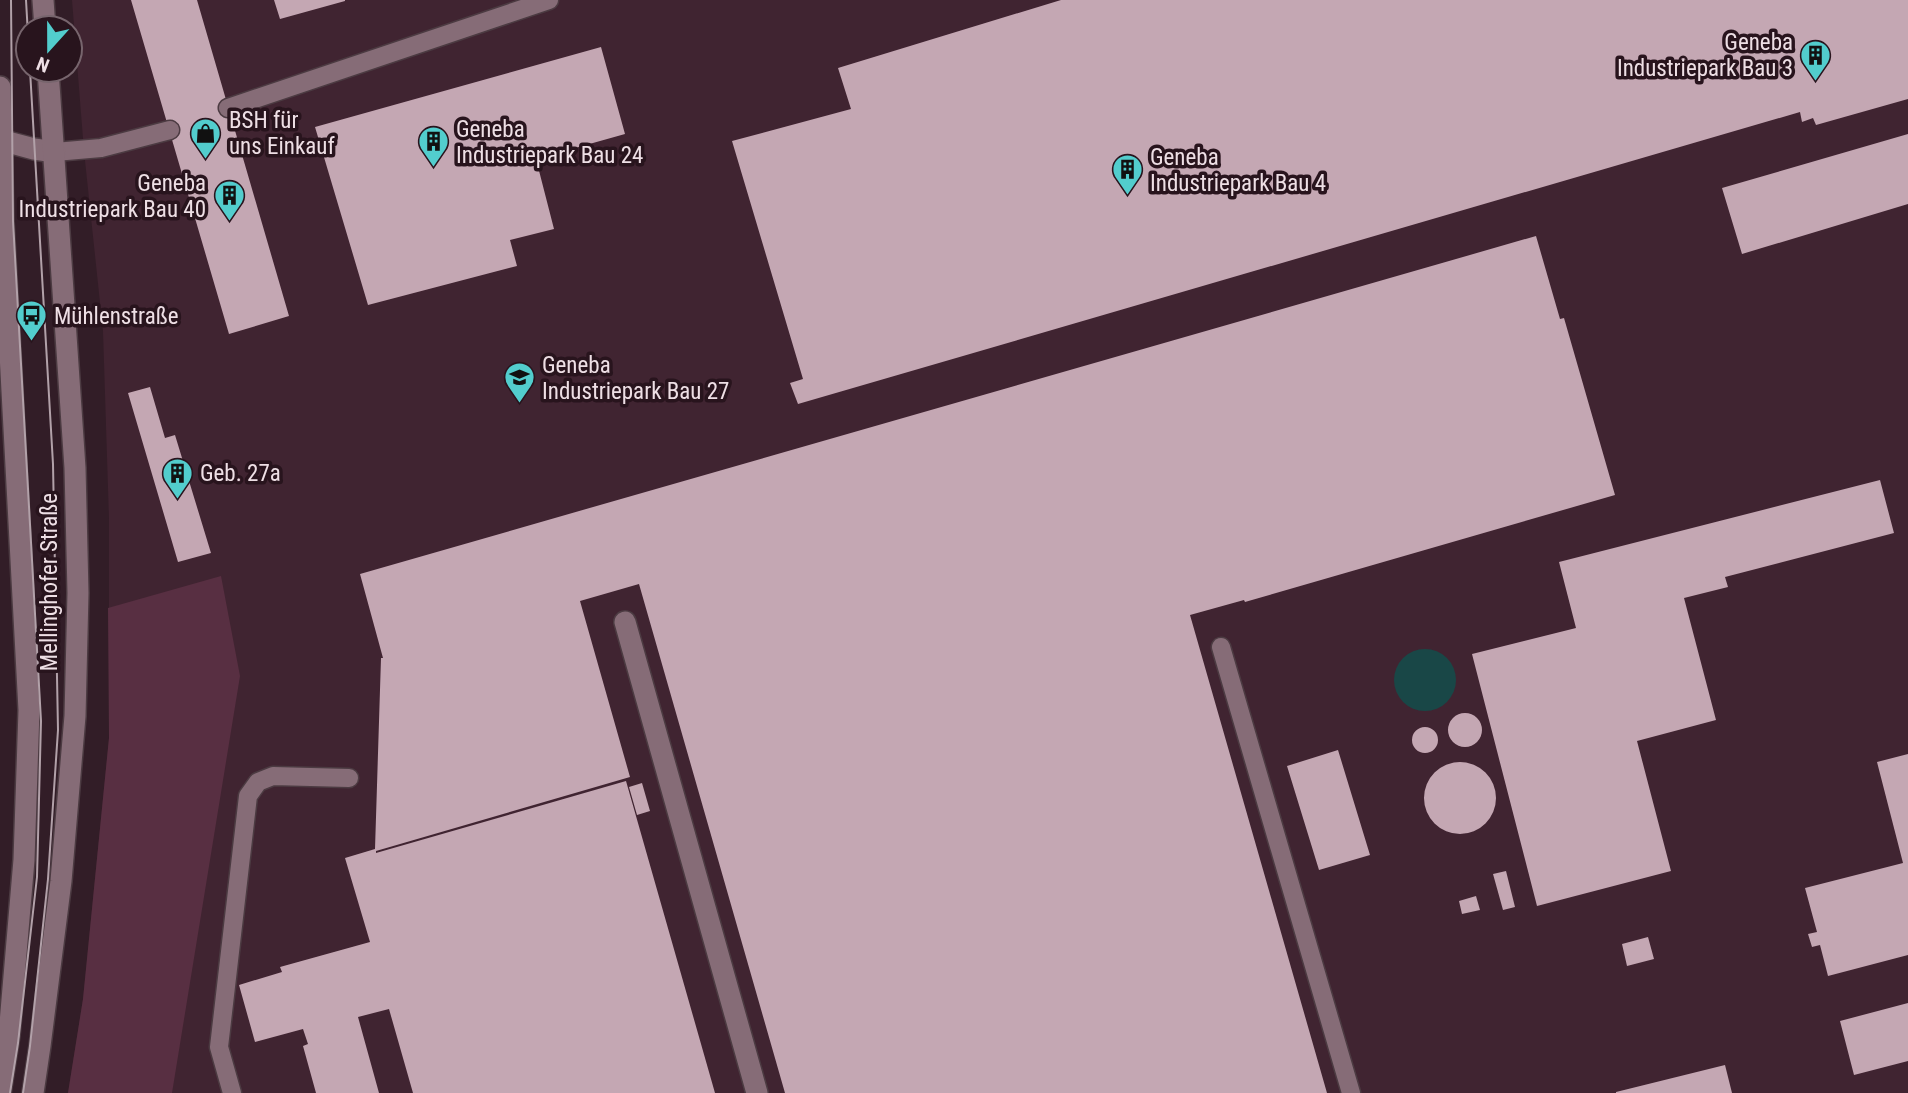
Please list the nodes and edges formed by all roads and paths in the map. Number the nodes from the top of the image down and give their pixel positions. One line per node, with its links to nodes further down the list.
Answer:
1 (549, 0): 4 (lane)
2 (49, 84): 7 (main road, Mellinghofer Straße)
3 (0, 87): 6 (main road, Mellinghofer Straße)
4 (228, 108)
5 (170, 130): 7 (lane)
6 (0, 140): 7 (main road); 11 (main road, Mellinghofer Straße)
7 (55, 152): 12 (main road, Mellinghofer Straße)
8 (625, 622): 14 (main road)
9 (1221, 647): 15 (lane)
10 (349, 778): 13 (lane)
11 (0, 1093)
12 (33, 1093)
13 (232, 1093)
14 (757, 1093)
15 (1351, 1093)

